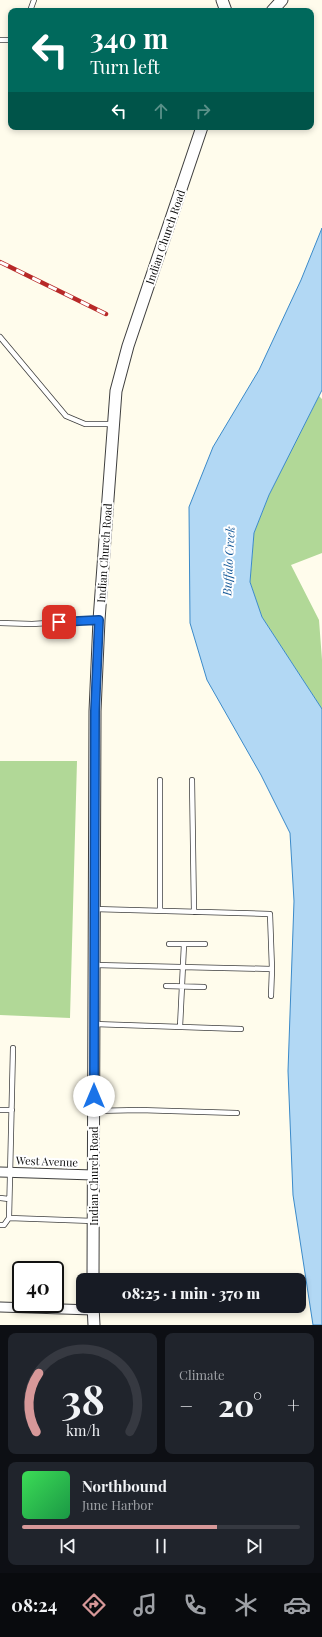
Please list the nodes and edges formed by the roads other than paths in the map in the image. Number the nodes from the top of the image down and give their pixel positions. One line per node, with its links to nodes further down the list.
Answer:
1 (282, 0): 2 (street)
2 (275, 8)
3 (201, 130): 5 (street, Indian Church Road)
4 (0, 337): 5 (lane)
5 (114, 424): 6 (street, Indian Church Road)
6 (99, 620): 7 (lane); 10 (street, Indian Church Road)
7 (0, 623)
8 (160, 780): 11 (lane)
9 (192, 780): 12 (lane)
10 (94, 909): 11 (lane); 16 (street, Indian Church Road)
11 (160, 911): 12 (lane)
12 (194, 912): 18 (lane)
13 (169, 944): 14 (lane)
14 (184, 944): 15 (lane); 17 (lane)
15 (206, 944)
16 (94, 965): 17 (lane); 23 (street, Indian Church Road)
17 (183, 967): 18 (lane); 20 (lane)
18 (272, 969): 22 (lane)
19 (166, 986): 20 (lane)
20 (182, 987): 21 (lane); 24 (lane)
21 (204, 987)
22 (271, 996)
23 (94, 1024): 24 (lane); 29 (street, Indian Church Road)
24 (180, 1027): 25 (lane)
25 (241, 1029)
26 (13, 1048): 28 (lane)
27 (0, 1110): 28 (lane)
28 (12, 1110): 32 (lane)
29 (94, 1111): 30 (lane); 33 (street, Indian Church Road)
30 (237, 1113)
31 (0, 1172): 32 (street, West Avenue)
32 (11, 1172): 33 (street, West Avenue); 35 (lane)
33 (93, 1175): 37 (street, Indian Church Road)
34 (0, 1198): 35 (lane)
35 (9, 1199): 36 (lane)
36 (9, 1218): 37 (lane); 38 (lane)
37 (93, 1221): 39 (street, Indian Church Road)
38 (0, 1225)
39 (93, 1273)
40 (0, 1306): 41 (street)
41 (76, 1308)
42 (94, 1313): 43 (street)
43 (94, 1325)

